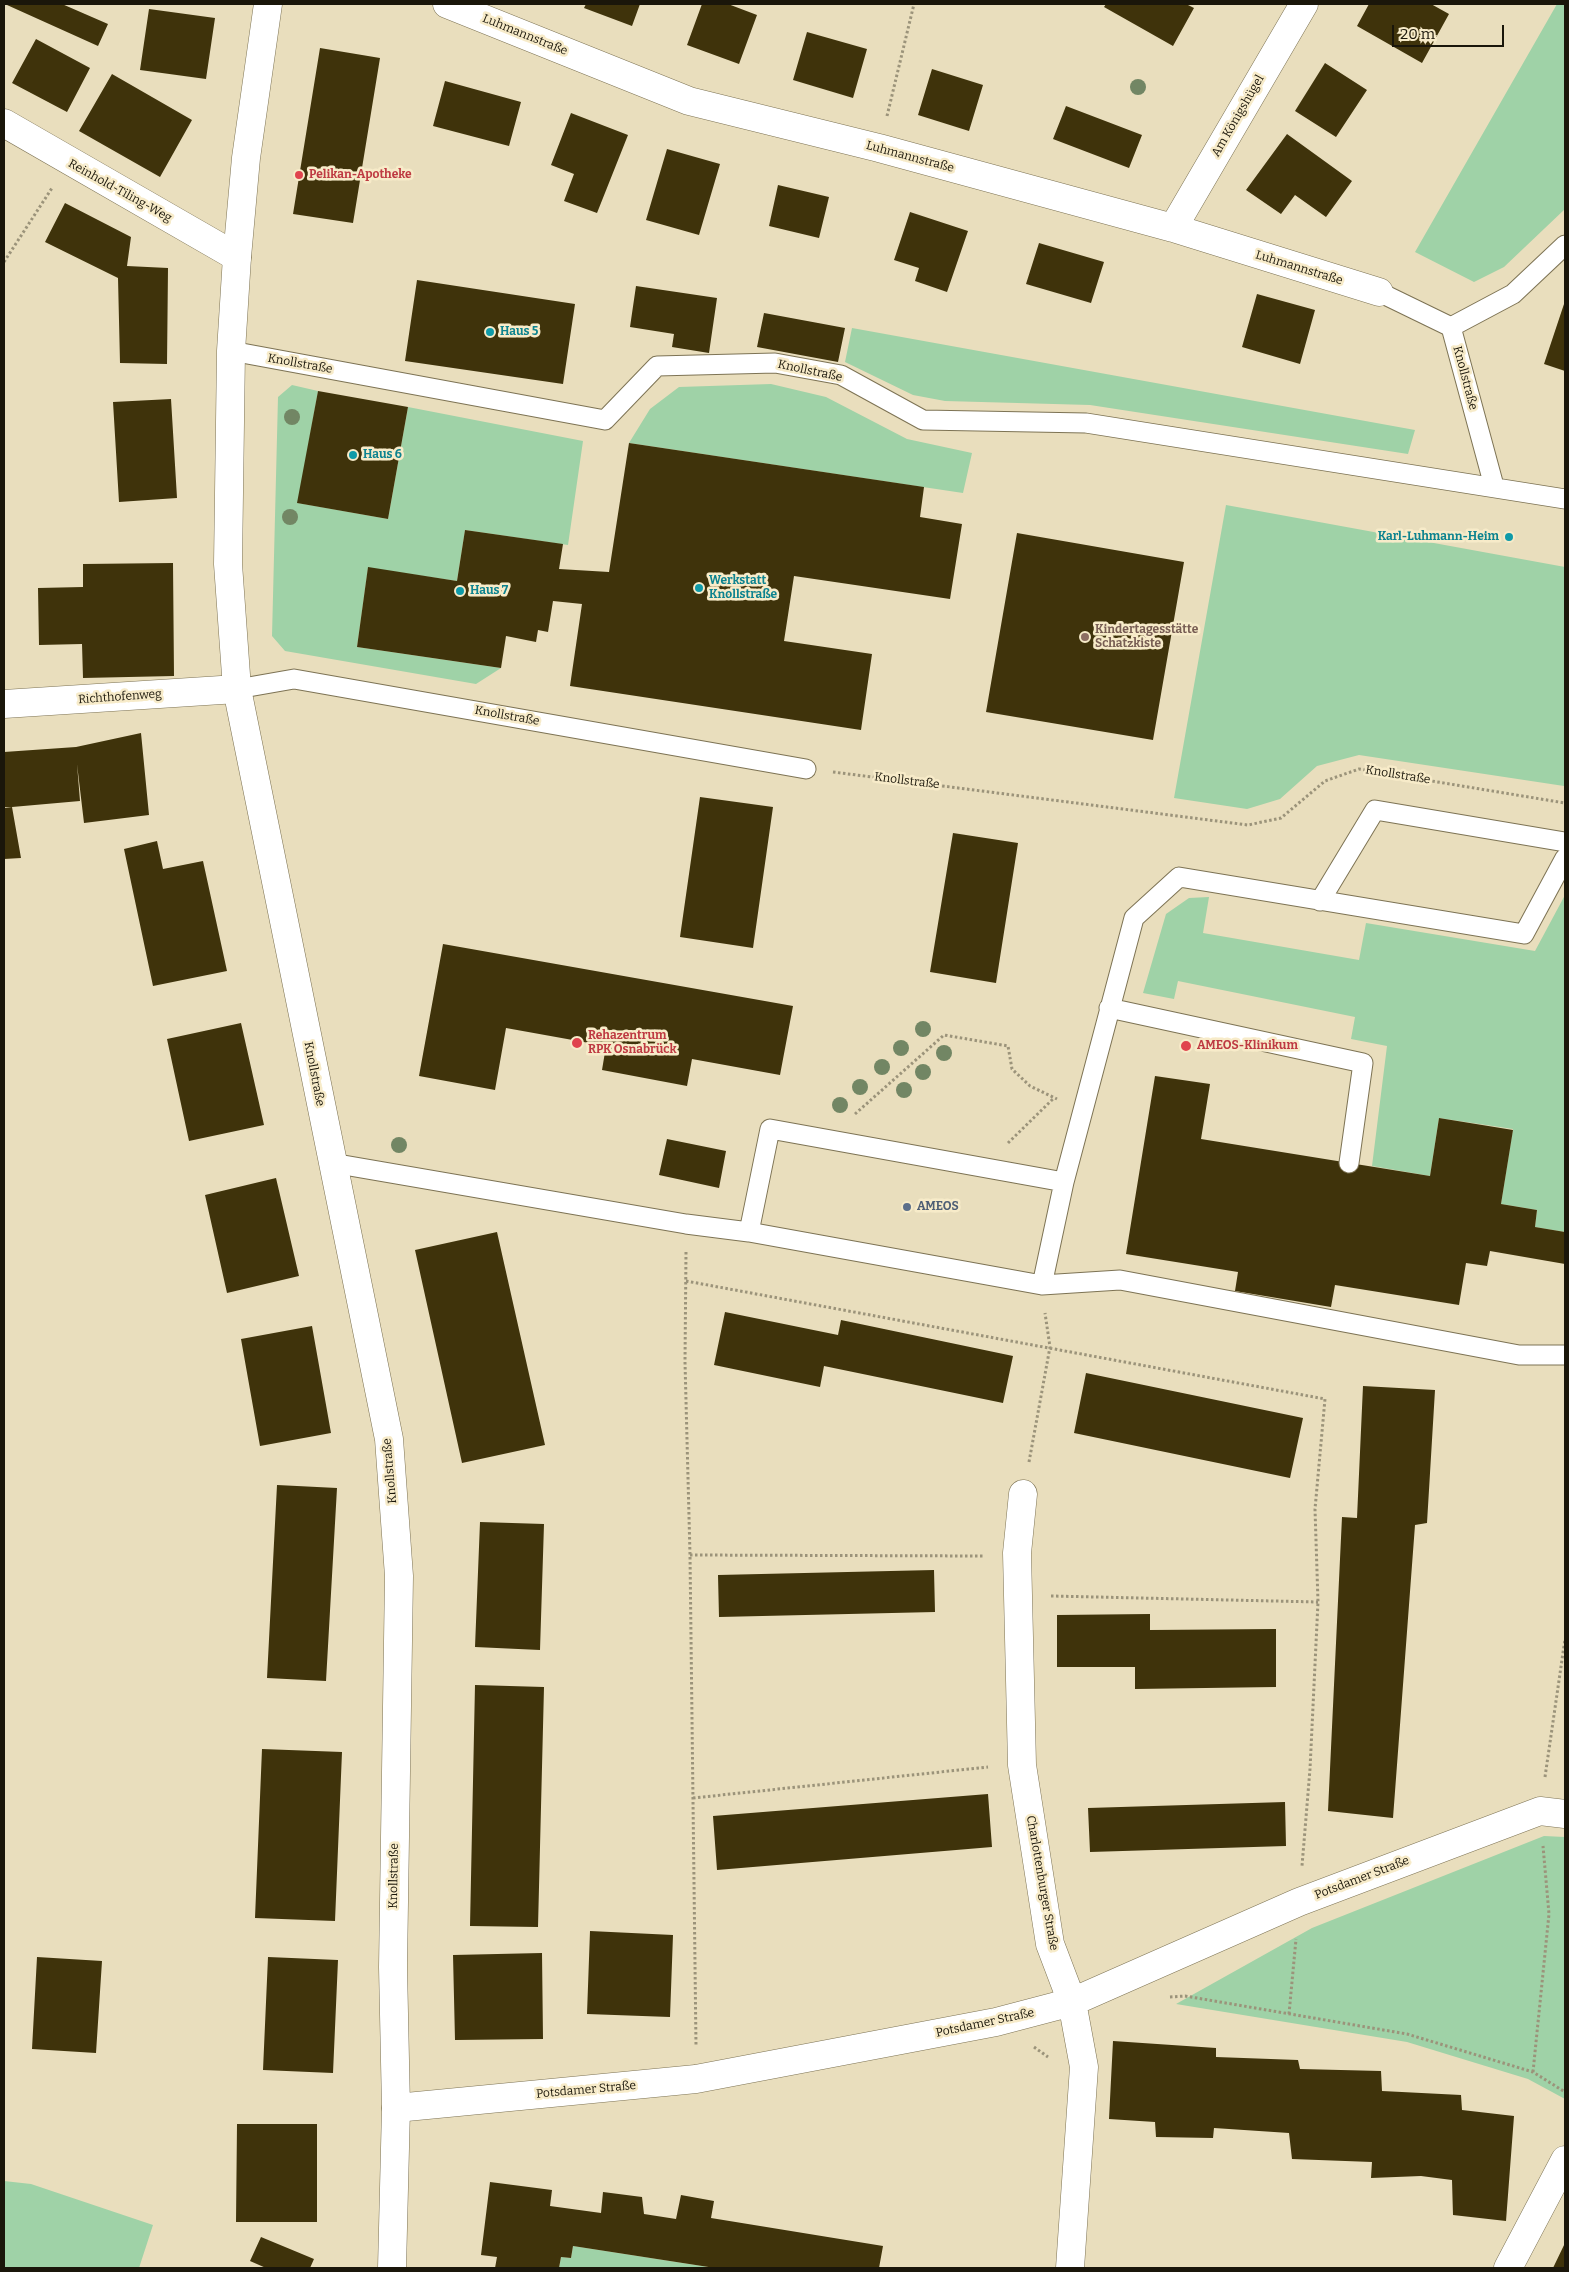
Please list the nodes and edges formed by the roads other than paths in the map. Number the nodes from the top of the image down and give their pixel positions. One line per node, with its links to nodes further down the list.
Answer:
1 (268, 4): 7 (street, Knollstraße)
2 (447, 4): 5 (street, Luhmannstraße)
3 (1304, 4): 5 (street, Am Königshügel)
4 (4, 123): 7 (street, Reinhold-Tiling-Weg)
5 (1173, 228): 8 (street, Luhmannstraße)
6 (1565, 244): 9 (lane)
7 (237, 257): 10 (street, Knollstraße)
8 (1379, 292): 9 (lane)
9 (1451, 327): 11 (lane, Knollstraße)
10 (231, 351): 11 (lane, Knollstraße); 13 (street, Knollstraße)
11 (1494, 486): 12 (lane, Knollstraße)
12 (1565, 498)
13 (237, 689): 14 (street, Richthofenweg); 15 (lane, Knollstraße); 20 (street, Knollstraße)
14 (4, 704)
15 (806, 769)
16 (1565, 842): 18 (lane)
17 (1565, 858): 18 (lane)
18 (1320, 901): 19 (lane)
19 (1109, 1008): 21 (lane); 22 (lane)
20 (332, 1163): 23 (lane); 29 (street, Knollstraße)
21 (1349, 1163)
22 (1064, 1182): 23 (lane); 24 (lane)
23 (749, 1232): 24 (lane)
24 (1042, 1285): 25 (lane)
25 (1565, 1355)
26 (1023, 1494): 28 (street, Charlottenburger Straße)
27 (1553, 1812): 28 (street, Potsdamer Straße)
28 (1072, 2002): 29 (street, Potsdamer Straße); 32 (street, Charlottenburger Straße)
29 (396, 2108): 31 (street, Knollstraße)
30 (1565, 2160): 33 (street)
31 (392, 2268)
32 (1070, 2268)
33 (1508, 2268)

